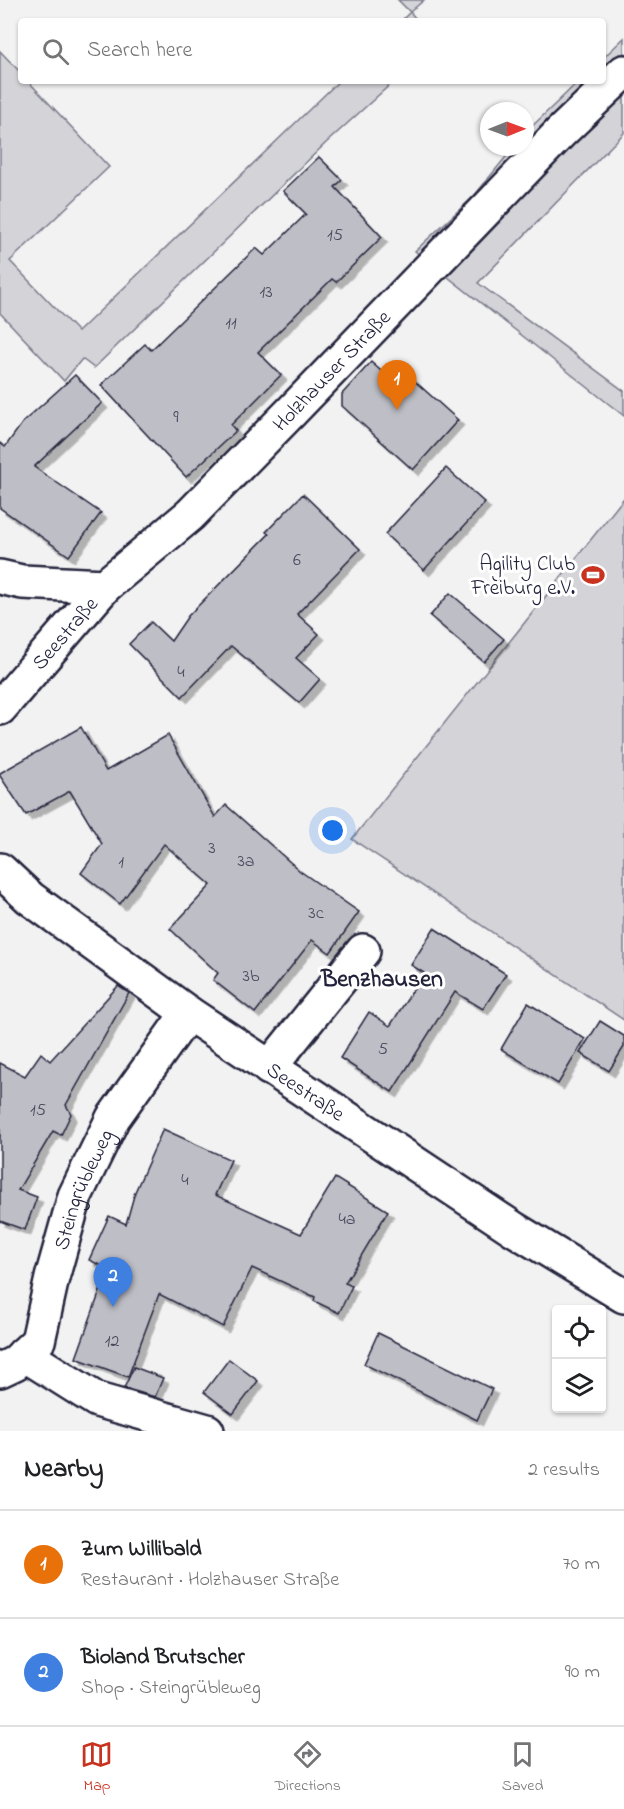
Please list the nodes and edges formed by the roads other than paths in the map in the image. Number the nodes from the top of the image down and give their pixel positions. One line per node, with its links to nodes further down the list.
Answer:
1 (624, 72): 3 (street, Holzhauser Straße)
2 (0, 577): 3 (street)
3 (105, 586): 4 (street, Seestraße)
4 (0, 708)
5 (0, 870): 7 (street, Seestraße)
6 (363, 951): 8 (street)
7 (188, 1013): 8 (street, Seestraße); 10 (street, Steingrübleweg)
8 (269, 1068): 9 (street, Seestraße)
9 (624, 1296)
10 (12, 1362): 11 (street)
11 (207, 1431)

